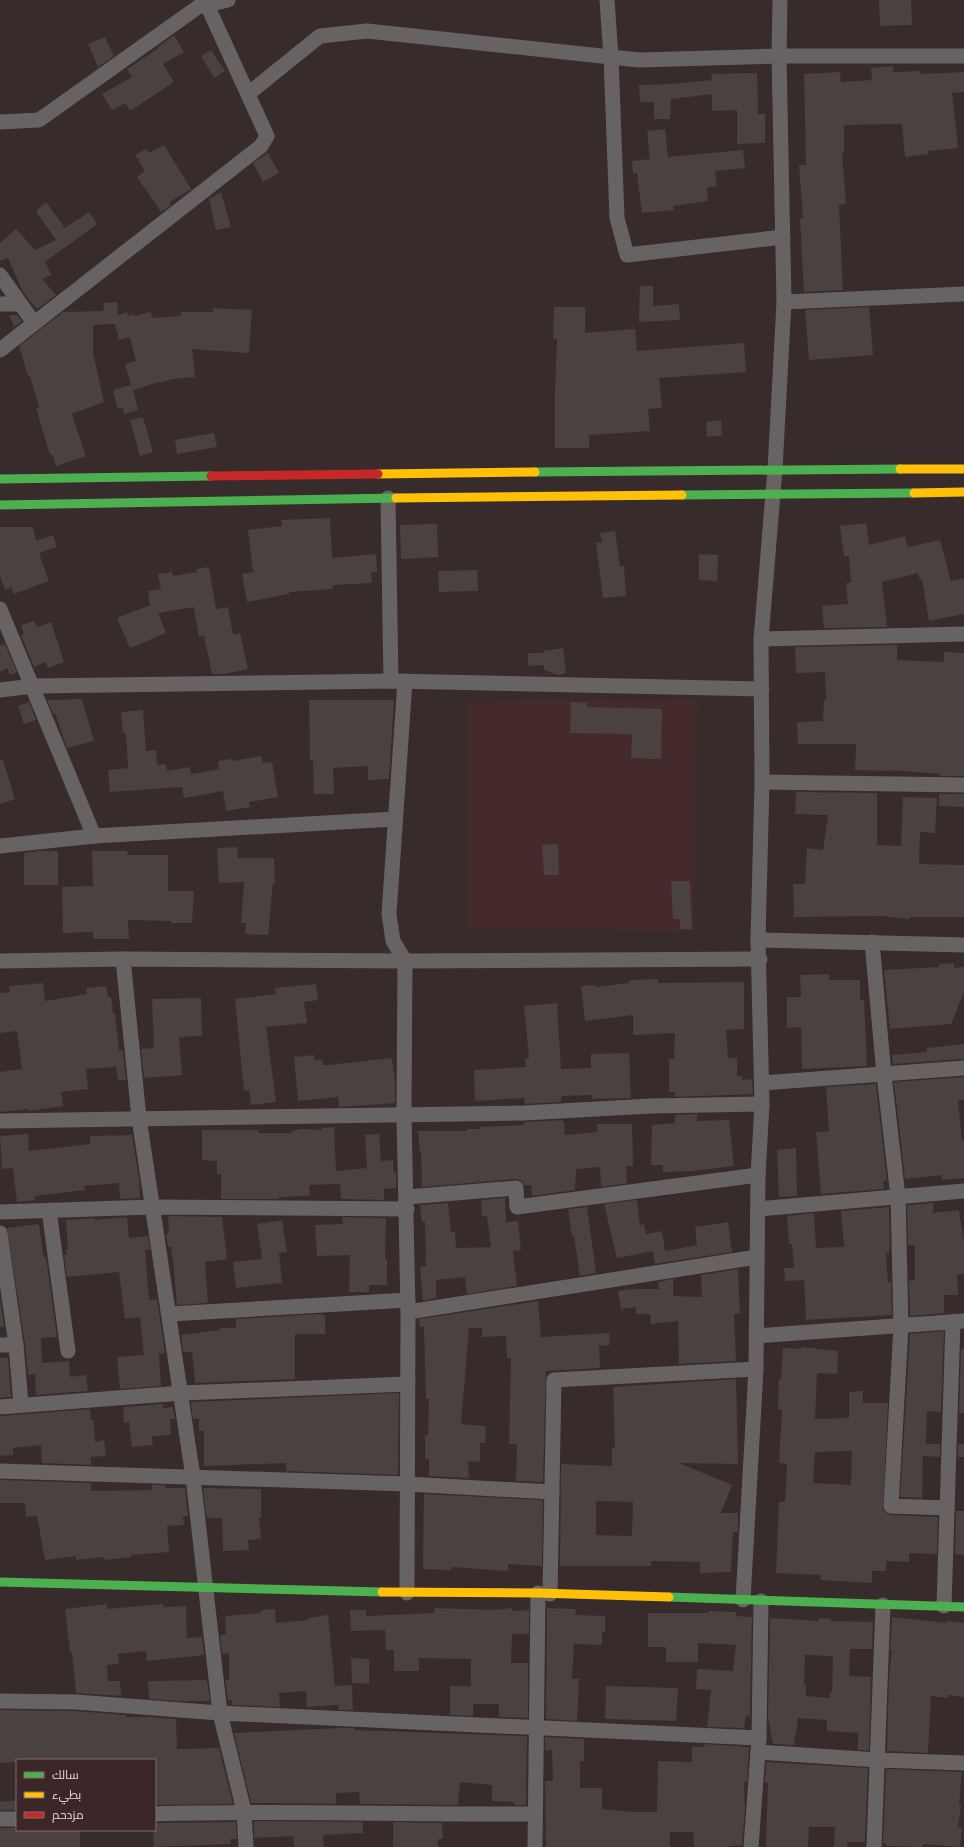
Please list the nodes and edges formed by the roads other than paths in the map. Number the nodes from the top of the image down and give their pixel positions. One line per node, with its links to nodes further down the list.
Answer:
1 (228, 0): 4 (street)
2 (608, 0): 7 (street)
3 (780, 0): 5 (street)
4 (198, 5): 8 (street); 9 (street)
5 (779, 56): 6 (street); 7 (street); 10 (street)
6 (964, 56)
7 (611, 57): 8 (street); 10 (street)
8 (248, 94): 16 (street)
9 (0, 122)
10 (783, 236): 13 (street)
11 (0, 275): 15 (street)
12 (964, 294): 13 (street)
13 (784, 302): 18 (street)
14 (0, 304): 15 (street)
15 (20, 304): 16 (street)
16 (34, 323): 17 (street)
17 (0, 350)
18 (775, 469): 19 (street); 20 (street); 22 (street)
19 (964, 469)
20 (0, 479)
21 (964, 492): 22 (street)
22 (774, 496): 23 (street); 27 (street)
23 (388, 498): 24 (street); 28 (street)
24 (0, 505)
25 (0, 609): 29 (street)
26 (964, 634): 27 (street)
27 (762, 639): 30 (street)
28 (398, 681): 29 (street); 30 (street); 34 (street)
29 (33, 686): 31 (street); 35 (street)
30 (762, 689): 32 (street)
31 (0, 690)
32 (762, 782): 33 (street); 37 (street)
33 (964, 785)
34 (395, 819): 35 (street); 43 (street)
35 (94, 836): 36 (street)
36 (0, 846)
37 (758, 940): 38 (street); 40 (street)
38 (872, 942): 39 (street); 45 (street)
39 (964, 945)
40 (760, 958): 43 (street); 46 (street)
41 (123, 959): 42 (street); 43 (street); 49 (street)
42 (0, 961)
43 (405, 961): 48 (street)
44 (964, 1068): 45 (street)
45 (884, 1075): 46 (street); 53 (street)
46 (762, 1083): 47 (street)
47 (762, 1104): 48 (street); 51 (street)
48 (404, 1114): 49 (street); 54 (street)
49 (139, 1118): 50 (street); 55 (street)
50 (0, 1121)
51 (758, 1175): 54 (street); 56 (street)
52 (964, 1191): 53 (street)
53 (898, 1198): 56 (street); 64 (street)
54 (407, 1203): 55 (street); 61 (street)
55 (153, 1207): 57 (street); 62 (street)
56 (758, 1209): 60 (street)
57 (50, 1210): 58 (street); 68 (street)
58 (0, 1212)
59 (0, 1233): 67 (street)
60 (756, 1257): 61 (street); 65 (street)
61 (408, 1306): 62 (street); 70 (street)
62 (170, 1314): 71 (street)
63 (959, 1322): 64 (street); 78 (street)
64 (901, 1326): 65 (street); 78 (street)
65 (756, 1336): 69 (street)
66 (0, 1345): 67 (street)
67 (16, 1345): 72 (street)
68 (68, 1351)
69 (756, 1369): 77 (street); 83 (street)
70 (408, 1384): 71 (street); 76 (street)
71 (182, 1394): 72 (street); 75 (street)
72 (21, 1404): 73 (street)
73 (0, 1407)
74 (0, 1471): 75 (street)
75 (193, 1477): 76 (street); 80 (street)
76 (406, 1484): 77 (street); 81 (street)
77 (552, 1492): 82 (street)
78 (947, 1508): 86 (street)
79 (0, 1582): 80 (street)
80 (207, 1589): 81 (street); 89 (street)
81 (407, 1593): 82 (street)
82 (544, 1594): 83 (street); 90 (street)
83 (743, 1600): 84 (street)
84 (761, 1601): 85 (street); 91 (street)
85 (883, 1605): 86 (street); 92 (street)
86 (944, 1606): 87 (street)
87 (964, 1607)
88 (0, 1700): 89 (street)
89 (220, 1713): 90 (street); 94 (street)
90 (538, 1727): 91 (street); 96 (street)
91 (758, 1745): 92 (street); 101 (street)
92 (878, 1760): 93 (street); 102 (street)
93 (964, 1763)
94 (244, 1811): 95 (street); 96 (street); 99 (street)
95 (156, 1814)
96 (534, 1814): 100 (street)
97 (16, 1818): 98 (street)
98 (0, 1819)
99 (246, 1847)
100 (535, 1847)
101 (751, 1847)
102 (874, 1847)

